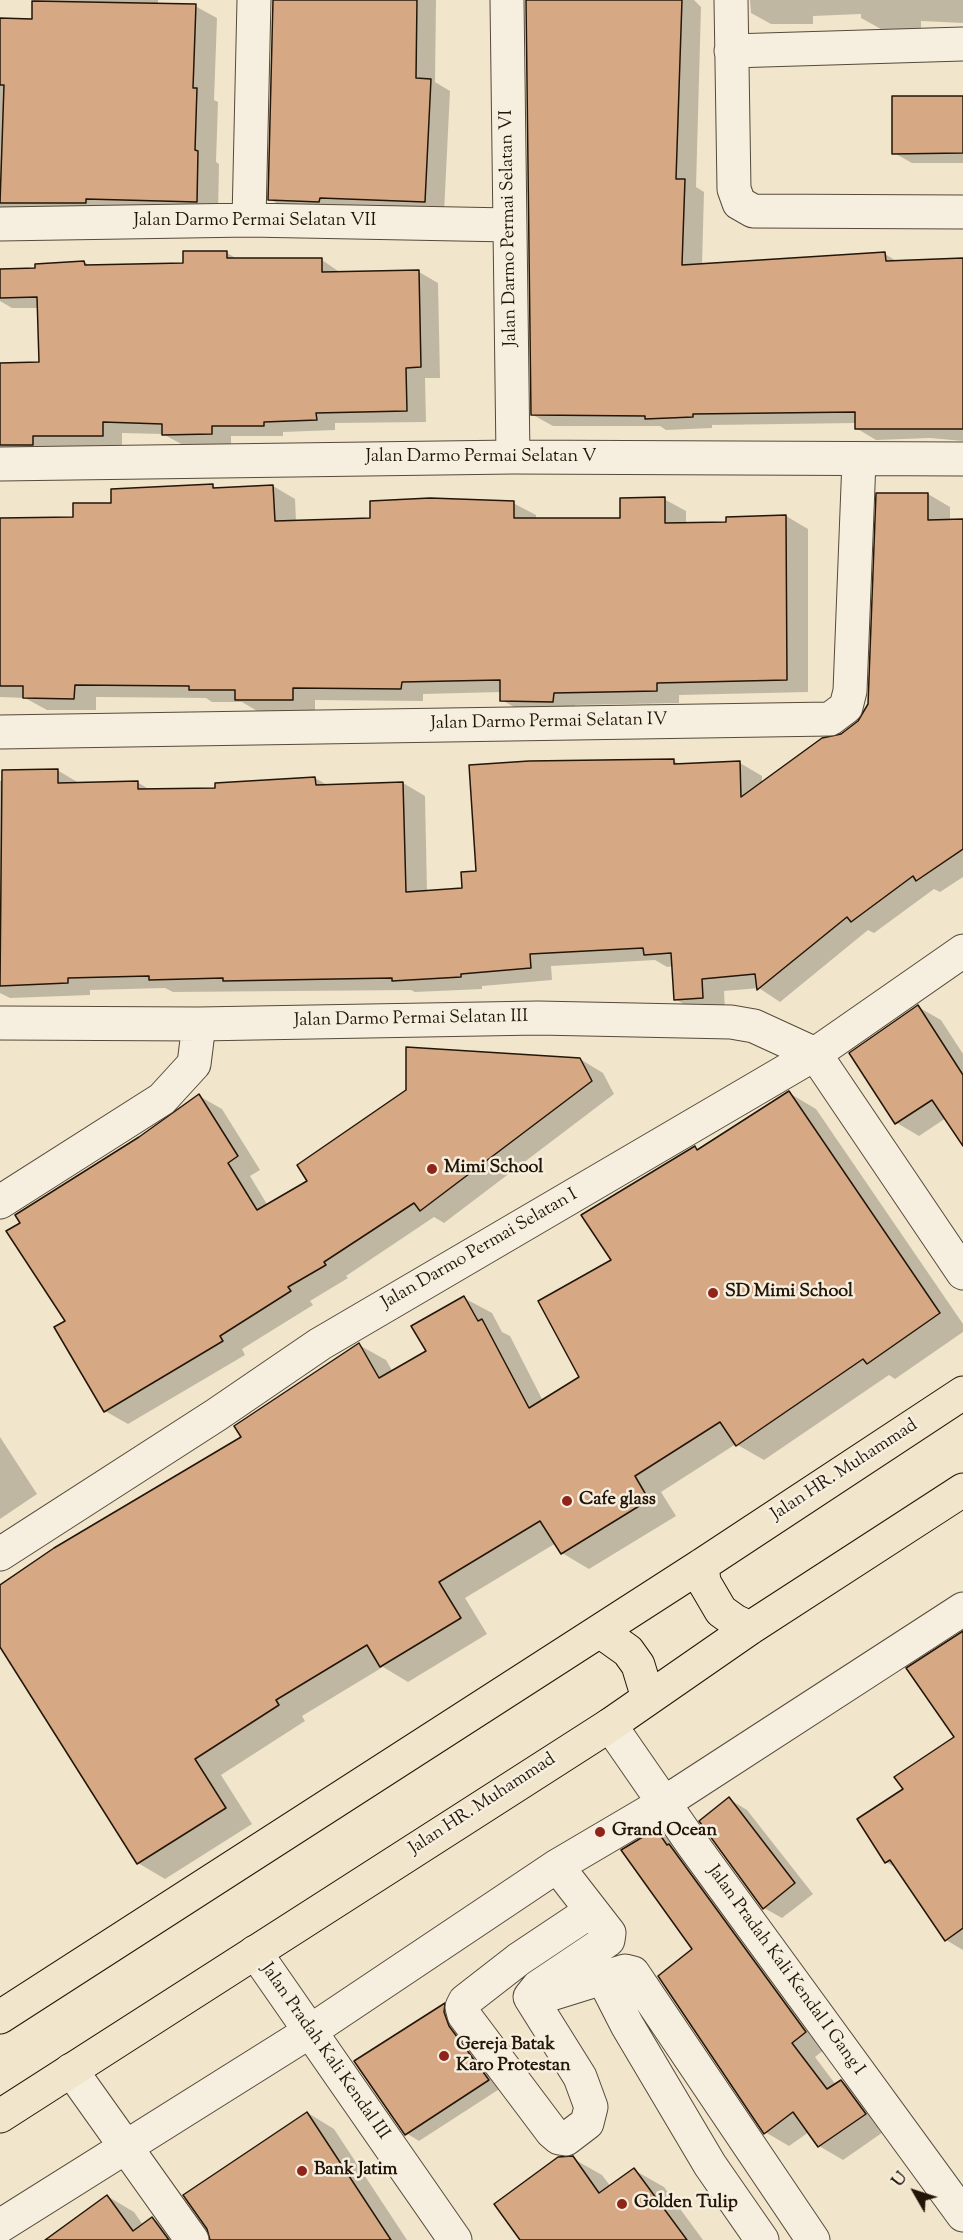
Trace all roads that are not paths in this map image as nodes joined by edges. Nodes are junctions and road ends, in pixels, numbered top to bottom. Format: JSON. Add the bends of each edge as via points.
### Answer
{"nodes":[{"id":1,"x":254,"y":0,"type":"edge"},
{"id":2,"x":507,"y":0,"type":"edge"},
{"id":3,"x":731,"y":0,"type":"edge"},
{"id":4,"x":963,"y":44,"type":"edge"},
{"id":5,"x":731,"y":51,"type":"junction"},
{"id":6,"x":963,"y":212,"type":"edge"},
{"id":7,"x":249,"y":220,"type":"junction"},
{"id":8,"x":0,"y":224,"type":"edge"},
{"id":9,"x":510,"y":225,"type":"junction"},
{"id":10,"x":513,"y":457,"type":"junction"},
{"id":11,"x":963,"y":459,"type":"edge"},
{"id":12,"x":859,"y":460,"type":"junction"},
{"id":13,"x":0,"y":464,"type":"edge"},
{"id":14,"x":0,"y":732,"type":"edge"},
{"id":15,"x":963,"y":951,"type":"edge"},
{"id":16,"x":0,"y":1023,"type":"edge"},
{"id":17,"x":199,"y":1024,"type":"junction"},
{"id":18,"x":815,"y":1054,"type":"junction"},
{"id":19,"x":0,"y":1202,"type":"edge"},
{"id":20,"x":963,"y":1273,"type":"edge"},
{"id":21,"x":963,"y":1393,"type":"edge"},
{"id":22,"x":963,"y":1490,"type":"edge"},
{"id":23,"x":0,"y":1554,"type":"edge"},
{"id":24,"x":702,"y":1565,"type":"junction"},
{"id":25,"x":963,"y":1609,"type":"edge"},
{"id":26,"x":750,"y":1628,"type":"junction"},
{"id":27,"x":600,"y":1631,"type":"junction"},
{"id":28,"x":648,"y":1698,"type":"junction"},
{"id":29,"x":610,"y":1725,"type":"junction"},
{"id":30,"x":664,"y":1803,"type":"junction"},
{"id":31,"x":557,"y":1866,"type":"junction"},
{"id":32,"x":591,"y":1911,"type":"junction"},
{"id":33,"x":255,"y":1952,"type":"junction"},
{"id":34,"x":519,"y":1959,"type":"junction"},
{"id":35,"x":603,"y":1978,"type":"junction"},
{"id":36,"x":538,"y":1987,"type":"junction"},
{"id":37,"x":0,"y":2017,"type":"edge"},
{"id":38,"x":309,"y":2032,"type":"junction"},
{"id":39,"x":70,"y":2070,"type":"junction"},
{"id":40,"x":0,"y":2116,"type":"edge"},
{"id":41,"x":125,"y":2147,"type":"junction"},
{"id":42,"x":963,"y":2215,"type":"edge"},
{"id":43,"x":0,"y":2226,"type":"edge"},
{"id":44,"x":192,"y":2240,"type":"edge"},
{"id":45,"x":454,"y":2240,"type":"edge"},
{"id":46,"x":762,"y":2240,"type":"edge"},
{"id":47,"x":813,"y":2240,"type":"edge"}],
"edges":[{"from":1,"to":7,"type":"street"},
{"from":2,"to":9,"type":"street","name":"Jalan Darmo Permai Selatan VI"},
{"from":3,"to":5,"type":"street"},
{"from":4,"to":5,"type":"street"},
{"from":5,"to":6,"type":"street","via":[[734,189],[740,203],[753,211]]},
{"from":7,"to":8,"type":"street","name":"Jalan Darmo Permai Selatan VII"},
{"from":7,"to":9,"type":"street","name":"Jalan Darmo Permai Selatan VII"},
{"from":9,"to":10,"type":"street","name":"Jalan Darmo Permai Selatan VI"},
{"from":10,"to":12,"type":"street","name":"Jalan Darmo Permai Selatan V"},
{"from":10,"to":13,"type":"street","name":"Jalan Darmo Permai Selatan V"},
{"from":11,"to":12,"type":"street","name":"Jalan Darmo Permai Selatan V"},
{"from":12,"to":14,"type":"street","name":"Jalan Darmo Permai Selatan IV","via":[[850,691],[846,707],[830,719]]},
{"from":15,"to":18,"type":"street","name":"Jalan Darmo Permai Selatan I"},
{"from":16,"to":17,"type":"street","name":"Jalan Darmo Permai Selatan III"},
{"from":17,"to":18,"type":"street","name":"Jalan Darmo Permai Selatan III","via":[[538,1018],[730,1022],[754,1026]]},
{"from":17,"to":19,"type":"street","via":[[194,1064],[162,1099]]},
{"from":18,"to":20,"type":"street"},
{"from":18,"to":23,"type":"street","name":"Jalan Darmo Permai Selatan I","via":[[320,1344]]},
{"from":21,"to":24,"type":"main road","name":"Jalan HR. Muhammad"},
{"from":22,"to":26,"type":"main road","name":"Jalan HR. Muhammad"},
{"from":24,"to":26,"type":"main road","via":[[704,1582],[721,1611]]},
{"from":24,"to":27,"type":"main road","name":"Jalan HR. Muhammad"},
{"from":25,"to":30,"type":"street"},
{"from":26,"to":28,"type":"main road","name":"Jalan HR. Muhammad"},
{"from":27,"to":28,"type":"main road","via":[[628,1651],[638,1665]]},
{"from":27,"to":37,"type":"main road","name":"Jalan HR. Muhammad"},
{"from":28,"to":29,"type":"main road","name":"Jalan HR. Muhammad"},
{"from":29,"to":30,"type":"street","name":"Jalan Pradah Kali Kendal I Gang I"},
{"from":29,"to":33,"type":"main road","name":"Jalan HR. Muhammad"},
{"from":30,"to":31,"type":"street"},
{"from":30,"to":42,"type":"street","name":"Jalan Pradah Kali Kendal I Gang I"},
{"from":31,"to":32,"type":"street"},
{"from":31,"to":38,"type":"street"},
{"from":32,"to":34,"type":"street"},
{"from":32,"to":36,"type":"street","via":[[609,1933],[608,1940]]},
{"from":33,"to":38,"type":"street","name":"Jalan Pradah Kali Kendal III"},
{"from":33,"to":39,"type":"main road","name":"Jalan HR. Muhammad"},
{"from":34,"to":36,"type":"street"},
{"from":34,"to":36,"type":"street","via":[[465,2001],[464,2015],[552,2132],[566,2139],[587,2122],[591,2107],[580,2077],[530,1997]]},
{"from":35,"to":36,"type":"street","via":[[551,1994]]},
{"from":35,"to":46,"type":"street","via":[[710,2165]]},
{"from":35,"to":47,"type":"street","via":[[625,1971],[635,1976]]},
{"from":38,"to":41,"type":"street"},
{"from":38,"to":45,"type":"street","name":"Jalan Pradah Kali Kendal III"},
{"from":39,"to":40,"type":"main road","name":"Jalan HR. Muhammad"},
{"from":39,"to":41,"type":"street"},
{"from":41,"to":43,"type":"street"},
{"from":41,"to":44,"type":"street"}]}
